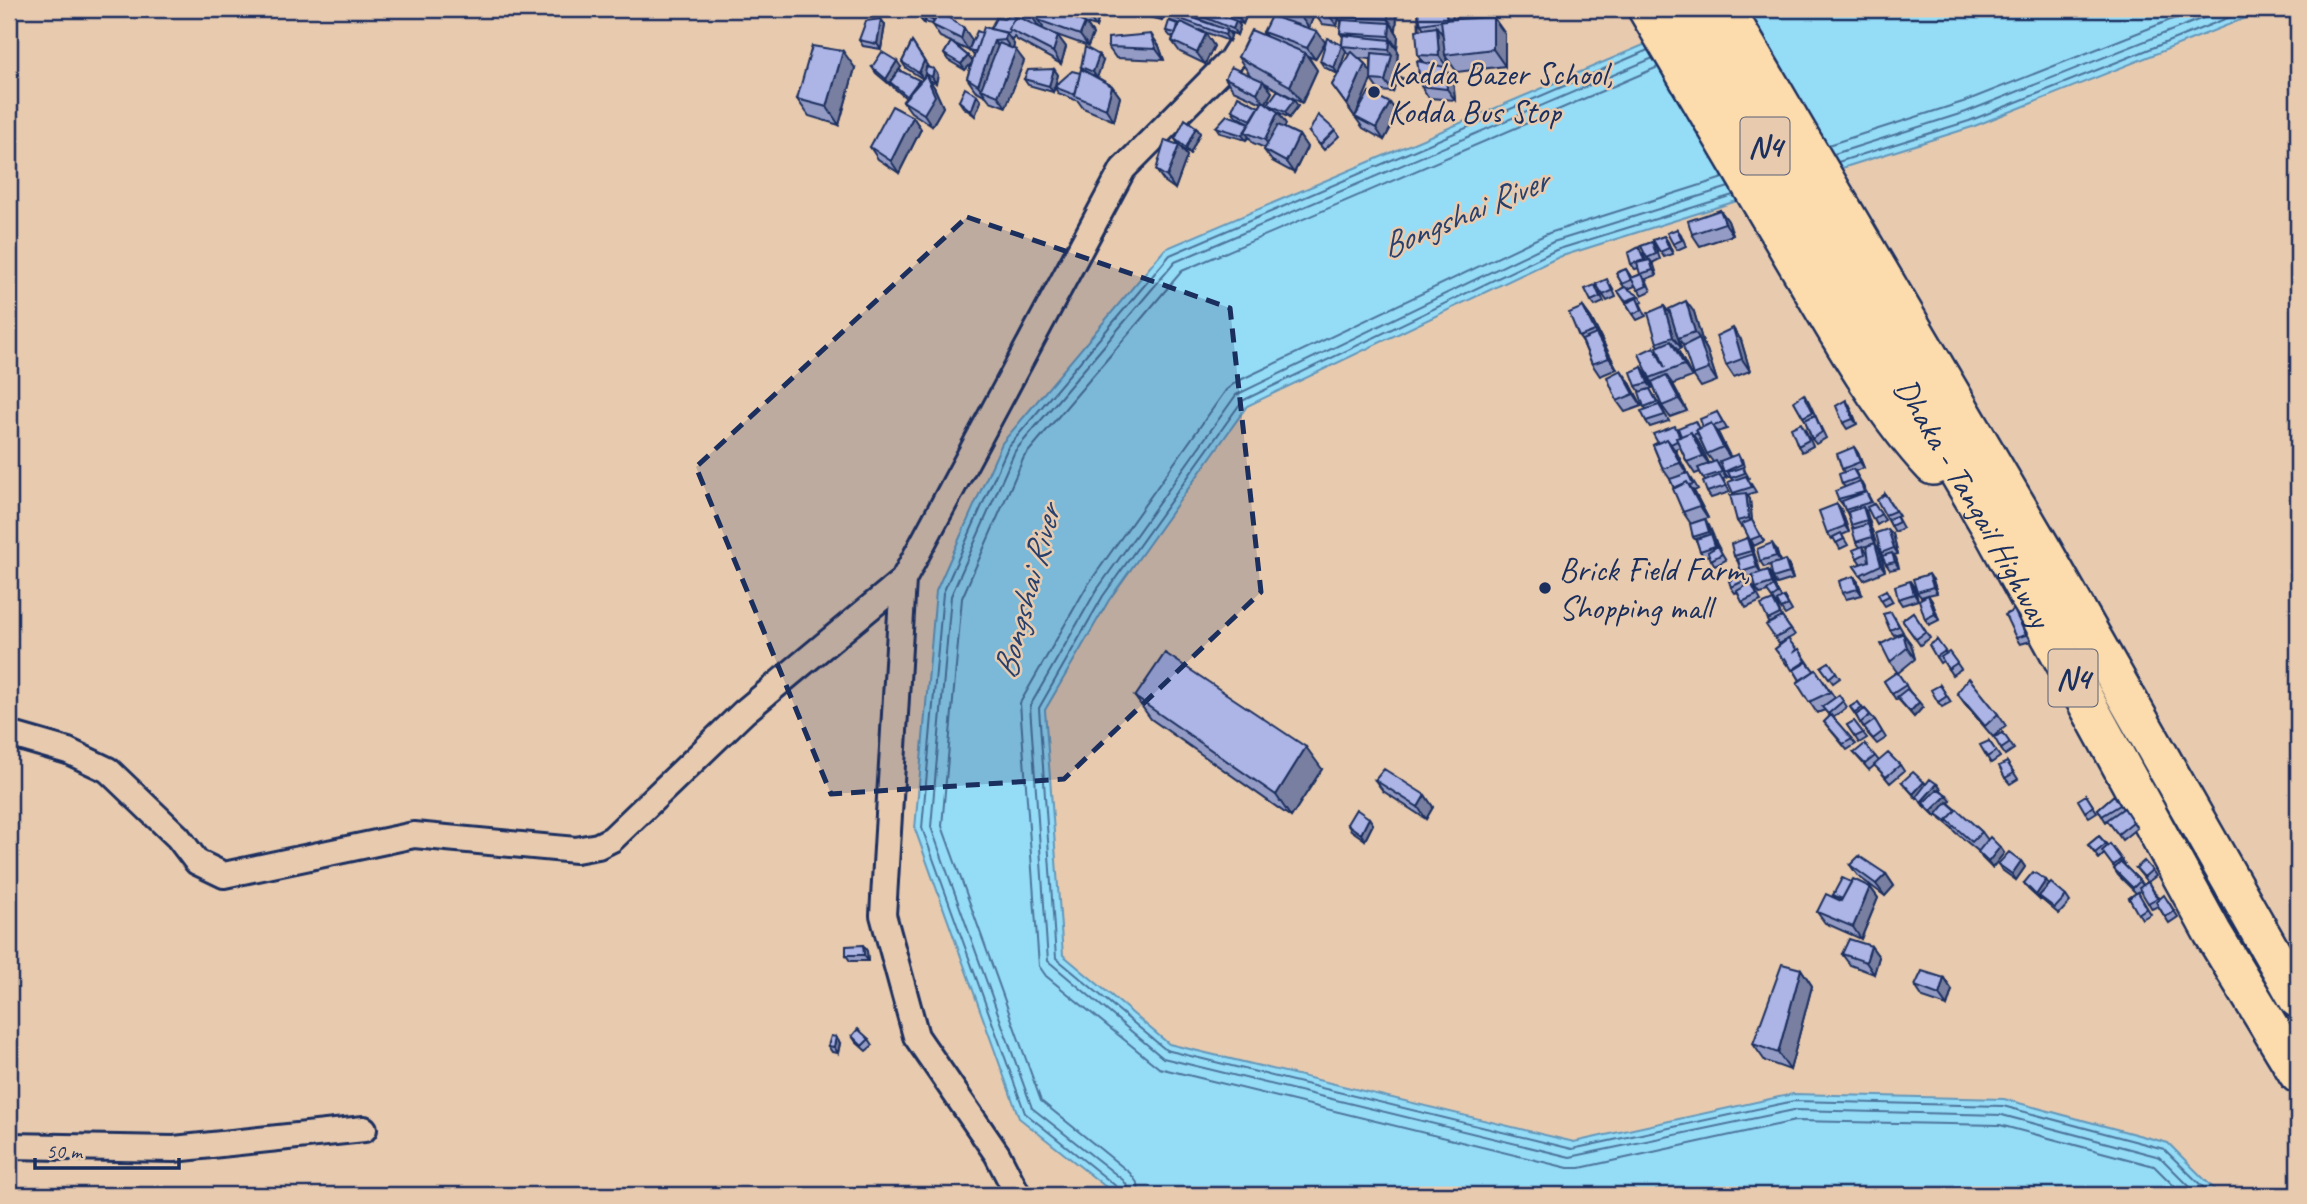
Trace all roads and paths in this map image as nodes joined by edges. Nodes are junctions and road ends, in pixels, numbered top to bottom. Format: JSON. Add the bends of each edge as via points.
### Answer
{"nodes":[{"id":1,"x":1262,"y":9,"type":"edge"},
{"id":2,"x":1405,"y":9,"type":"edge"},
{"id":3,"x":1647,"y":9,"type":"edge"},
{"id":4,"x":1684,"y":9,"type":"edge"},
{"id":5,"x":1725,"y":9,"type":"edge"},
{"id":6,"x":1408,"y":66,"type":"dead end"},
{"id":7,"x":1847,"y":282,"type":"junction"},
{"id":8,"x":903,"y":580,"type":"junction"},
{"id":9,"x":9,"y":734,"type":"edge"},
{"id":10,"x":2298,"y":999,"type":"edge"},
{"id":11,"x":2298,"y":1074,"type":"edge"},
{"id":12,"x":364,"y":1129,"type":"dead end"},
{"id":13,"x":9,"y":1146,"type":"edge"},
{"id":14,"x":1018,"y":1195,"type":"edge"}],
"edges":[{"from":1,"to":8,"type":"street","via":[[1231,60],[1122,169]]},
{"from":2,"to":6,"type":"street"},
{"from":3,"to":7,"type":"highway"},
{"from":4,"to":7,"type":"highway","name":"Dhaka - Tangail Highway","number":"N4"},
{"from":5,"to":7,"type":"highway","number":"N4"},
{"from":7,"to":10,"type":"highway","name":"Dhaka - Tangail Highway","number":"N4","via":[[2041,547]]},
{"from":7,"to":11,"type":"highway","name":"Dhaka - Tangail Highway","number":"N4","via":[[1991,528],[2212,932]]},
{"from":8,"to":9,"type":"street","via":[[744,712],[612,839],[576,850],[414,835],[224,875],[197,862],[178,837],[108,770],[68,751]]},
{"from":8,"to":14,"type":"street","via":[[883,915],[916,1036],[997,1154]]},
{"from":12,"to":13,"type":"street","via":[[174,1149]]}]}
